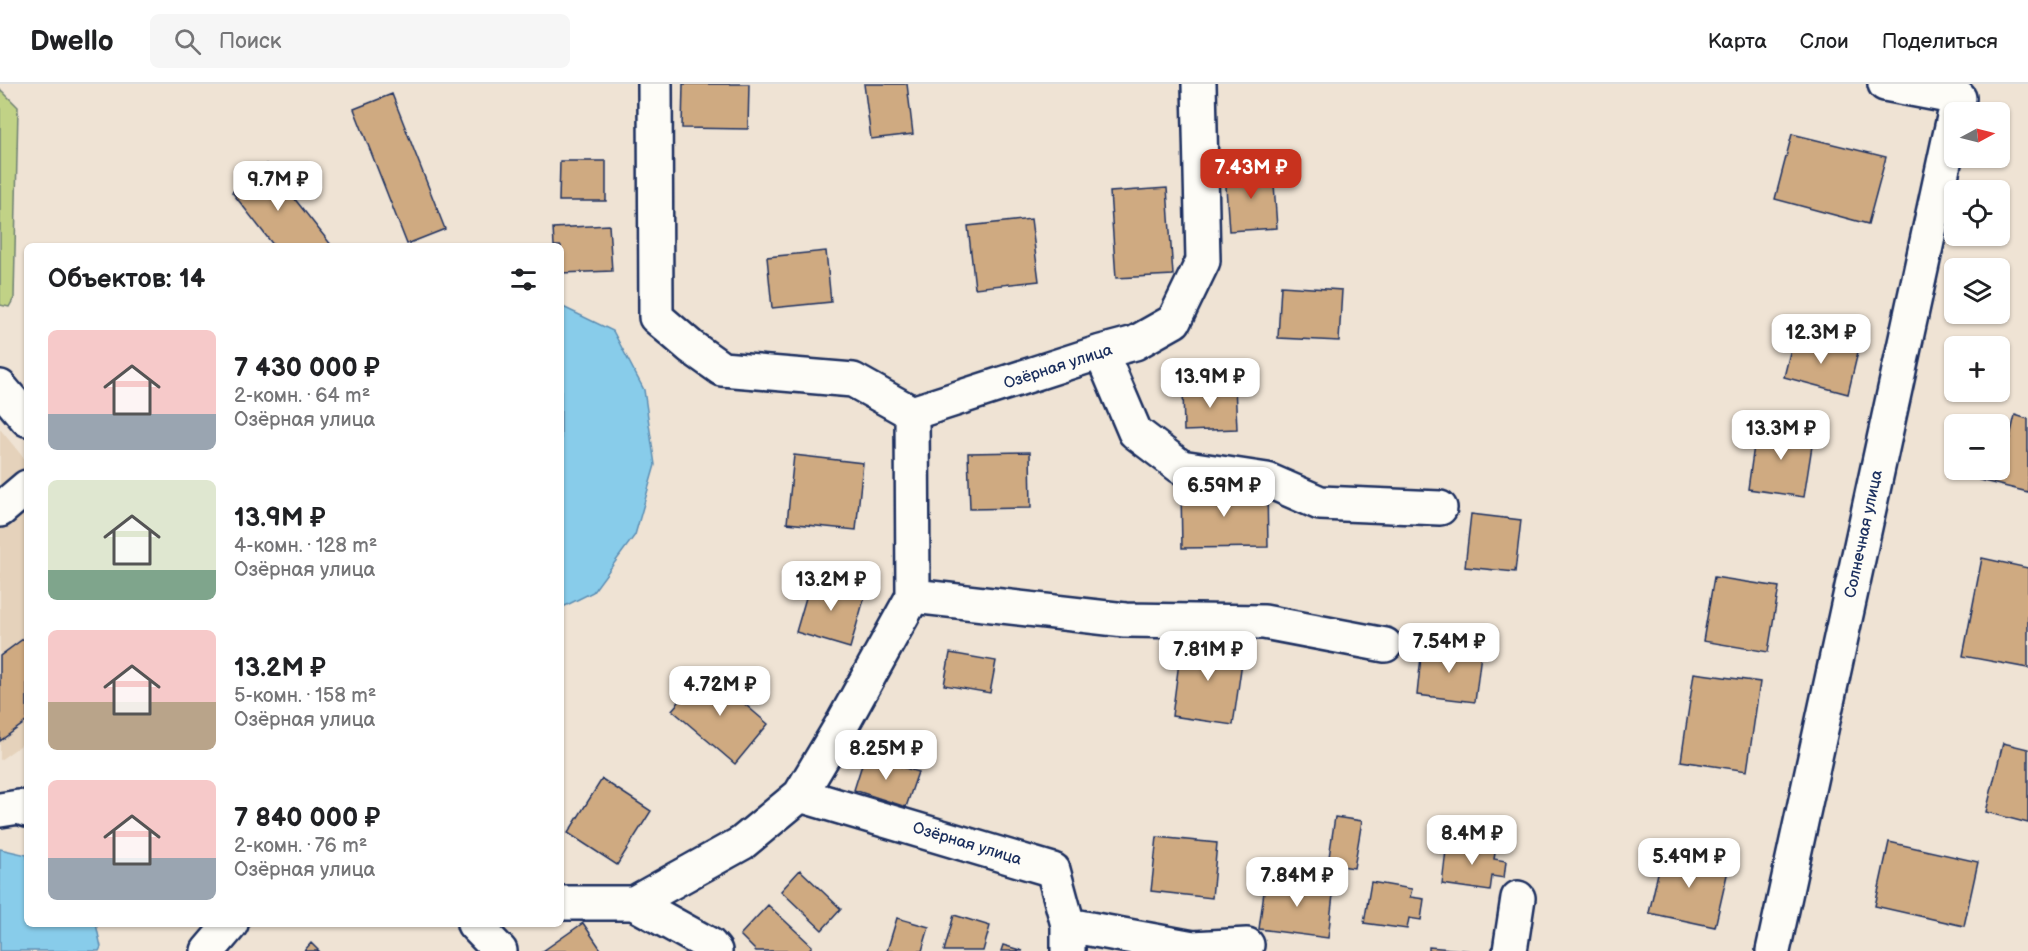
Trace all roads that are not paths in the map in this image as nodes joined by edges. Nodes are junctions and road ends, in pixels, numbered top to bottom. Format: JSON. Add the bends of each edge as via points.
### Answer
{"nodes":[{"id":1,"x":656,"y":84,"type":"edge"},
{"id":2,"x":1199,"y":84,"type":"edge"},
{"id":3,"x":1885,"y":84,"type":"edge"},
{"id":4,"x":1958,"y":102,"type":"edge"},
{"id":5,"x":1948,"y":168,"type":"edge"},
{"id":6,"x":1101,"y":352,"type":"junction"},
{"id":7,"x":0,"y":387,"type":"edge"},
{"id":8,"x":912,"y":413,"type":"junction"},
{"id":9,"x":24,"y":415,"type":"edge"},
{"id":10,"x":24,"y":490,"type":"edge"},
{"id":11,"x":1440,"y":508,"type":"dead end"},
{"id":12,"x":0,"y":510,"type":"edge"},
{"id":13,"x":913,"y":596,"type":"junction"},
{"id":14,"x":1385,"y":645,"type":"dead end"},
{"id":15,"x":800,"y":795,"type":"junction"},
{"id":16,"x":24,"y":809,"type":"edge"},
{"id":17,"x":0,"y":810,"type":"edge"},
{"id":18,"x":1518,"y":898,"type":"dead end"},
{"id":19,"x":564,"y":903,"type":"edge"},
{"id":20,"x":634,"y":903,"type":"junction"},
{"id":21,"x":228,"y":927,"type":"edge"},
{"id":22,"x":477,"y":927,"type":"edge"},
{"id":23,"x":1068,"y":938,"type":"edge"},
{"id":24,"x":1247,"y":945,"type":"dead end"},
{"id":25,"x":208,"y":951,"type":"edge"},
{"id":26,"x":501,"y":951,"type":"edge"},
{"id":27,"x":715,"y":951,"type":"edge"},
{"id":28,"x":1510,"y":951,"type":"edge"},
{"id":29,"x":1773,"y":951,"type":"edge"}],
"edges":[{"from":1,"to":8,"type":"street","via":[[656,317],[722,369],[853,380]]},
{"from":2,"to":6,"type":"street","name":"Озёрная улица","via":[[1203,261],[1174,321],[1135,343]]},
{"from":3,"to":4,"type":"street"},
{"from":5,"to":29,"type":"street","name":"Солнечная улица"},
{"from":6,"to":8,"type":"street","name":"Озёрная улица"},
{"from":6,"to":11,"type":"street","via":[[1135,432],[1182,467],[1267,480],[1320,503]]},
{"from":7,"to":9,"type":"street"},
{"from":8,"to":13,"type":"street"},
{"from":10,"to":12,"type":"street"},
{"from":13,"to":14,"type":"street","via":[[1125,620],[1264,622]]},
{"from":13,"to":15,"type":"street"},
{"from":15,"to":20,"type":"street","via":[[742,843]]},
{"from":15,"to":23,"type":"street","name":"Озёрная улица","via":[[1053,870]]},
{"from":16,"to":17,"type":"street"},
{"from":18,"to":28,"type":"street"},
{"from":19,"to":20,"type":"street"},
{"from":20,"to":27,"type":"street"},
{"from":21,"to":25,"type":"street"},
{"from":22,"to":26,"type":"street"},
{"from":23,"to":24,"type":"street","via":[[1193,948]]}]}
